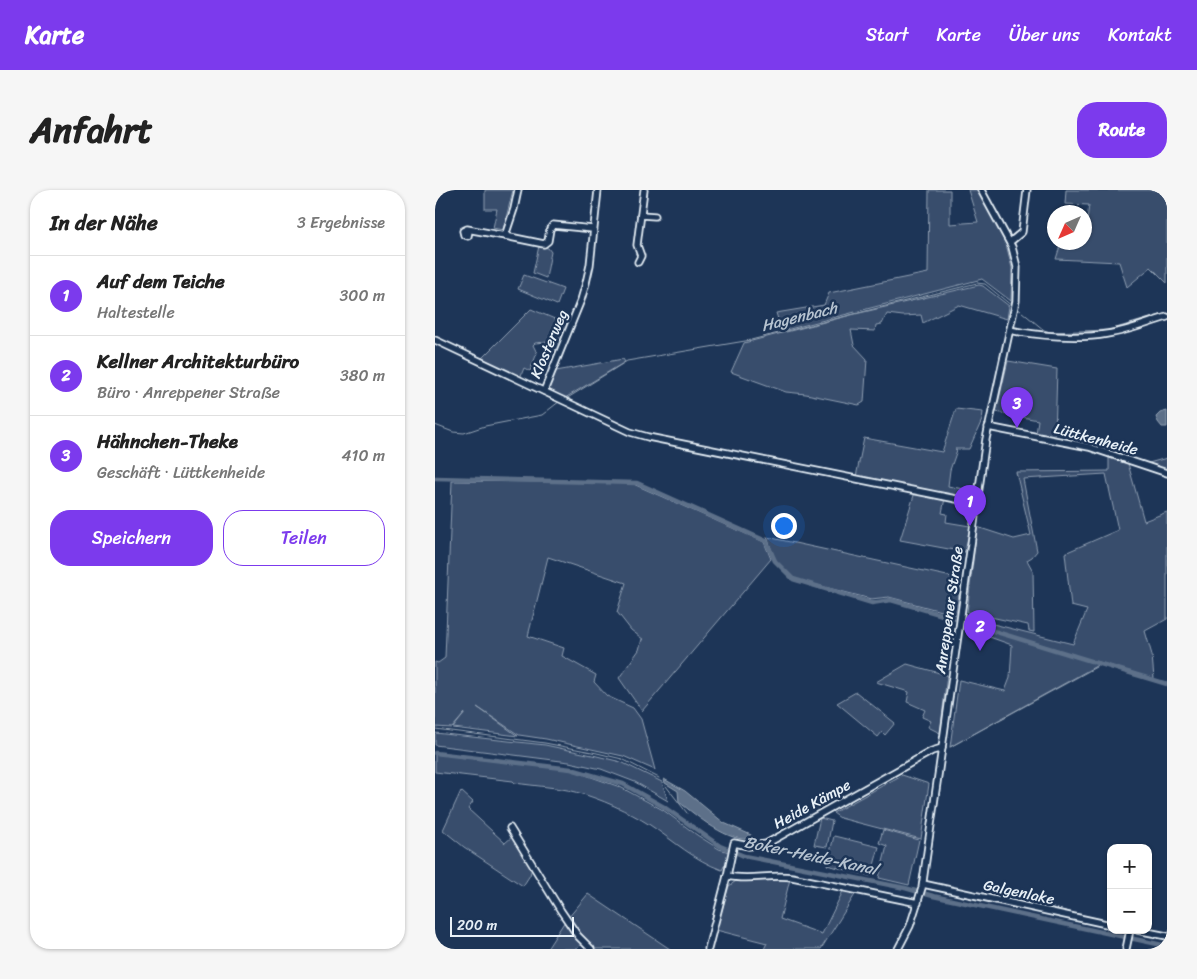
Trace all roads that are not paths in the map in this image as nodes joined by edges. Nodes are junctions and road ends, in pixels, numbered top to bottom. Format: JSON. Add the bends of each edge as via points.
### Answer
{"nodes":[{"id":1,"x":518,"y":190,"type":"edge"},
{"id":2,"x":597,"y":190,"type":"edge"},
{"id":3,"x":644,"y":190,"type":"edge"},
{"id":4,"x":981,"y":190,"type":"edge"},
{"id":5,"x":1027,"y":190,"type":"edge"},
{"id":6,"x":641,"y":215,"type":"junction"},
{"id":7,"x":655,"y":216,"type":"dead end"},
{"id":8,"x":593,"y":229,"type":"junction"},
{"id":9,"x":469,"y":231,"type":"dead end"},
{"id":10,"x":505,"y":236,"type":"junction"},
{"id":11,"x":1010,"y":242,"type":"junction"},
{"id":12,"x":639,"y":262,"type":"dead end"},
{"id":13,"x":1167,"y":317,"type":"edge"},
{"id":14,"x":1010,"y":330,"type":"junction"},
{"id":15,"x":435,"y":340,"type":"edge"},
{"id":16,"x":544,"y":391,"type":"junction"},
{"id":17,"x":987,"y":427,"type":"junction"},
{"id":18,"x":1167,"y":473,"type":"edge"},
{"id":19,"x":976,"y":503,"type":"junction"},
{"id":20,"x":942,"y":748,"type":"junction"},
{"id":21,"x":510,"y":828,"type":"dead end"},
{"id":22,"x":727,"y":876,"type":"junction"},
{"id":23,"x":922,"y":890,"type":"junction"},
{"id":24,"x":918,"y":903,"type":"junction"},
{"id":25,"x":1107,"y":924,"type":"edge"},
{"id":26,"x":1152,"y":933,"type":"edge"},
{"id":27,"x":1167,"y":936,"type":"edge"},
{"id":28,"x":591,"y":949,"type":"edge"},
{"id":29,"x":708,"y":949,"type":"edge"},
{"id":30,"x":898,"y":949,"type":"edge"}],
"edges":[{"from":1,"to":10,"type":"street"},
{"from":2,"to":8,"type":"street","name":"Klosterweg"},
{"from":3,"to":6,"type":"street"},
{"from":4,"to":11,"type":"street","name":"Anreppener Straße"},
{"from":5,"to":11,"type":"street","via":[[1022,232]]},
{"from":6,"to":7,"type":"street"},
{"from":6,"to":12,"type":"street","via":[[637,245],[641,256]]},
{"from":8,"to":10,"type":"street","via":[[553,225],[545,244]]},
{"from":8,"to":16,"type":"street","name":"Klosterweg","via":[[590,265],[581,300]]},
{"from":9,"to":10,"type":"street"},
{"from":11,"to":14,"type":"street","name":"Anreppener Straße","via":[[1017,267],[1016,301]]},
{"from":13,"to":14,"type":"street","via":[[1097,336],[1045,335]]},
{"from":14,"to":17,"type":"street","name":"Anreppener Straße"},
{"from":15,"to":16,"type":"street","name":"Klosterweg"},
{"from":16,"to":19,"type":"street","via":[[630,432],[648,437]]},
{"from":17,"to":18,"type":"street","name":"Lüttkenheide","via":[[1089,447]]},
{"from":17,"to":19,"type":"street","name":"Anreppener Straße"},
{"from":19,"to":20,"type":"street","name":"Anreppener Straße"},
{"from":20,"to":22,"type":"street","name":"Heide Kämpe","via":[[766,844],[749,846],[734,843]]},
{"from":20,"to":23,"type":"street","name":"Anreppener Straße"},
{"from":21,"to":28,"type":"street","via":[[561,911]]},
{"from":22,"to":24,"type":"street","via":[[747,879],[792,877]]},
{"from":22,"to":29,"type":"street","name":"Heide Kämpe"},
{"from":23,"to":24,"type":"street","name":"Anreppener Straße"},
{"from":23,"to":25,"type":"street","name":"Galgenlake"},
{"from":24,"to":30,"type":"street","name":"Anreppener Straße"},
{"from":26,"to":27,"type":"street"}]}
